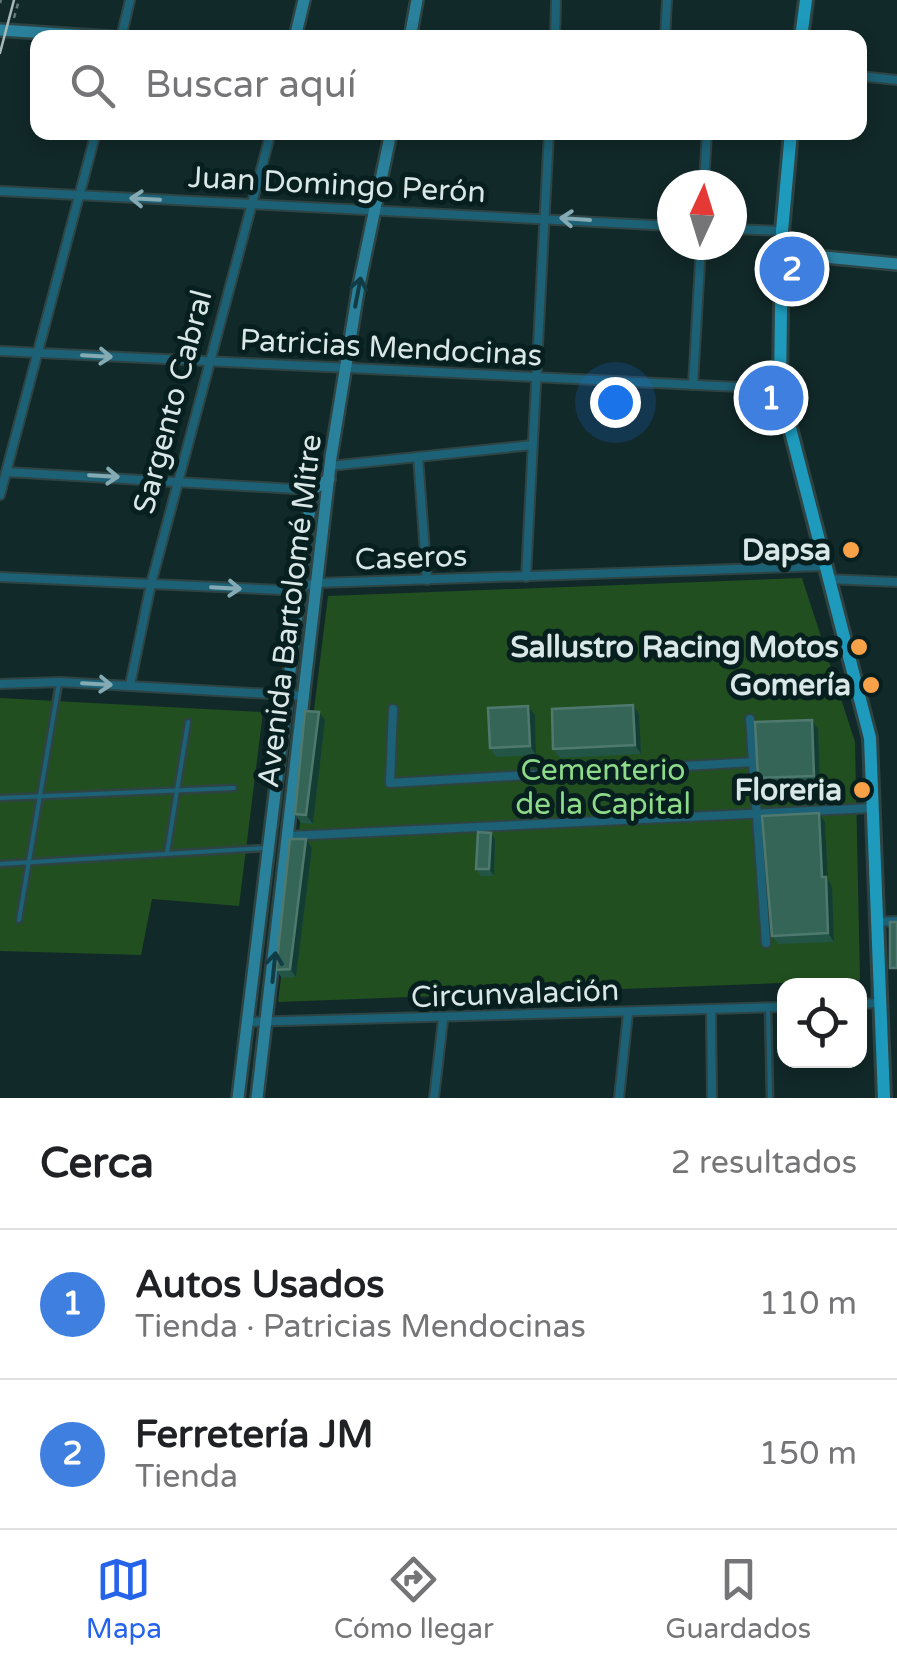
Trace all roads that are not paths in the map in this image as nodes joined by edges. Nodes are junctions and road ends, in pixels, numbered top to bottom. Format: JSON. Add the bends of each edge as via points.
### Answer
{"nodes":[{"id":1,"x":130,"y":0,"type":"edge"},
{"id":2,"x":304,"y":0,"type":"edge"},
{"id":3,"x":417,"y":0,"type":"edge"},
{"id":4,"x":556,"y":0,"type":"edge"},
{"id":5,"x":667,"y":0,"type":"edge"},
{"id":6,"x":806,"y":0,"type":"edge"},
{"id":7,"x":123,"y":30,"type":"edge"},
{"id":8,"x":297,"y":30,"type":"edge"},
{"id":9,"x":411,"y":30,"type":"edge"},
{"id":10,"x":555,"y":30,"type":"edge"},
{"id":11,"x":665,"y":30,"type":"edge"},
{"id":12,"x":802,"y":30,"type":"edge"},
{"id":13,"x":5,"y":31,"type":"edge"},
{"id":14,"x":30,"y":33,"type":"edge"},
{"id":15,"x":867,"y":77,"type":"edge"},
{"id":16,"x":897,"y":80,"type":"edge"},
{"id":17,"x":94,"y":140,"type":"edge"},
{"id":18,"x":269,"y":140,"type":"edge"},
{"id":19,"x":390,"y":140,"type":"edge"},
{"id":20,"x":549,"y":140,"type":"edge"},
{"id":21,"x":707,"y":140,"type":"edge"},
{"id":22,"x":790,"y":140,"type":"edge"},
{"id":23,"x":705,"y":170,"type":"edge"},
{"id":24,"x":0,"y":191,"type":"edge"},
{"id":25,"x":78,"y":195,"type":"junction"},
{"id":26,"x":253,"y":204,"type":"junction"},
{"id":27,"x":377,"y":208,"type":"junction"},
{"id":28,"x":544,"y":218,"type":"junction"},
{"id":29,"x":657,"y":225,"type":"edge"},
{"id":30,"x":747,"y":230,"type":"edge"},
{"id":31,"x":782,"y":231,"type":"junction"},
{"id":32,"x":783,"y":253,"type":"junction"},
{"id":33,"x":699,"y":260,"type":"edge"},
{"id":34,"x":897,"y":264,"type":"edge"},
{"id":35,"x":0,"y":352,"type":"edge"},
{"id":36,"x":36,"y":353,"type":"junction"},
{"id":37,"x":209,"y":362,"type":"junction"},
{"id":38,"x":344,"y":368,"type":"junction"},
{"id":39,"x":536,"y":376,"type":"junction"},
{"id":40,"x":693,"y":385,"type":"junction"},
{"id":41,"x":780,"y":389,"type":"junction"},
{"id":42,"x":533,"y":445,"type":"junction"},
{"id":43,"x":418,"y":457,"type":"junction"},
{"id":44,"x":6,"y":472,"type":"junction"},
{"id":45,"x":330,"y":472,"type":"junction"},
{"id":46,"x":178,"y":480,"type":"junction"},
{"id":47,"x":312,"y":490,"type":"junction"},
{"id":48,"x":0,"y":495,"type":"edge"},
{"id":49,"x":826,"y":573,"type":"junction"},
{"id":50,"x":526,"y":577,"type":"junction"},
{"id":51,"x":0,"y":578,"type":"edge"},
{"id":52,"x":427,"y":580,"type":"junction"},
{"id":53,"x":897,"y":582,"type":"edge"},
{"id":54,"x":318,"y":583,"type":"junction"},
{"id":55,"x":150,"y":584,"type":"junction"},
{"id":56,"x":301,"y":588,"type":"junction"},
{"id":57,"x":60,"y":682,"type":"junction"},
{"id":58,"x":0,"y":684,"type":"edge"},
{"id":59,"x":130,"y":685,"type":"junction"},
{"id":60,"x":288,"y":695,"type":"junction"},
{"id":61,"x":307,"y":696,"type":"junction"},
{"id":62,"x":393,"y":709,"type":"dead end"},
{"id":63,"x":750,"y":719,"type":"dead end"},
{"id":64,"x":188,"y":722,"type":"dead end"},
{"id":65,"x":754,"y":762,"type":"junction"},
{"id":66,"x":234,"y":788,"type":"dead end"},
{"id":67,"x":177,"y":790,"type":"junction"},
{"id":68,"x":40,"y":795,"type":"junction"},
{"id":69,"x":0,"y":798,"type":"edge"},
{"id":70,"x":874,"y":808,"type":"junction"},
{"id":71,"x":759,"y":813,"type":"junction"},
{"id":72,"x":288,"y":836,"type":"junction"},
{"id":73,"x":268,"y":848,"type":"junction"},
{"id":74,"x":167,"y":853,"type":"junction"},
{"id":75,"x":29,"y":863,"type":"junction"},
{"id":76,"x":0,"y":864,"type":"edge"},
{"id":77,"x":19,"y":920,"type":"dead end"},
{"id":78,"x":897,"y":921,"type":"edge"},
{"id":79,"x":877,"y":922,"type":"junction"},
{"id":80,"x":766,"y":943,"type":"dead end"},
{"id":81,"x":880,"y":1002,"type":"junction"},
{"id":82,"x":867,"y":1003,"type":"edge"},
{"id":83,"x":768,"y":1008,"type":"junction"},
{"id":84,"x":777,"y":1008,"type":"edge"},
{"id":85,"x":711,"y":1011,"type":"junction"},
{"id":86,"x":628,"y":1013,"type":"junction"},
{"id":87,"x":443,"y":1020,"type":"junction"},
{"id":88,"x":247,"y":1022,"type":"junction"},
{"id":89,"x":268,"y":1024,"type":"junction"},
{"id":90,"x":238,"y":1098,"type":"edge"},
{"id":91,"x":257,"y":1098,"type":"edge"},
{"id":92,"x":434,"y":1098,"type":"edge"},
{"id":93,"x":619,"y":1098,"type":"edge"},
{"id":94,"x":712,"y":1098,"type":"edge"},
{"id":95,"x":770,"y":1098,"type":"edge"},
{"id":96,"x":884,"y":1098,"type":"edge"}],
"edges":[{"from":1,"to":7,"type":"street"},
{"from":2,"to":8,"type":"street"},
{"from":3,"to":9,"type":"street"},
{"from":4,"to":10,"type":"street"},
{"from":5,"to":11,"type":"street"},
{"from":6,"to":12,"type":"main road"},
{"from":13,"to":14,"type":"street"},
{"from":15,"to":16,"type":"street"},
{"from":17,"to":25,"type":"street"},
{"from":18,"to":26,"type":"street","name":"Sargento Cabral"},
{"from":19,"to":27,"type":"street","name":"Avenida Bartolomé Mitre"},
{"from":20,"to":28,"type":"street"},
{"from":21,"to":23,"type":"street"},
{"from":22,"to":31,"type":"main road"},
{"from":24,"to":25,"type":"street","name":"Juan Domingo Perón"},
{"from":26,"to":25,"type":"street","name":"Juan Domingo Perón","one_way":true},
{"from":25,"to":36,"type":"street"},
{"from":26,"to":27,"type":"street","name":"Juan Domingo Perón"},
{"from":26,"to":37,"type":"street","name":"Sargento Cabral"},
{"from":27,"to":28,"type":"street","name":"Juan Domingo Perón"},
{"from":38,"to":27,"type":"street","name":"Avenida Bartolomé Mitre","one_way":true},
{"from":29,"to":28,"type":"street","name":"Juan Domingo Perón","one_way":true},
{"from":28,"to":39,"type":"street"},
{"from":30,"to":31,"type":"street"},
{"from":31,"to":32,"type":"main road"},
{"from":32,"to":34,"type":"street"},
{"from":32,"to":41,"type":"main road"},
{"from":33,"to":40,"type":"street"},
{"from":35,"to":36,"type":"street","name":"Patricias Mendocinas"},
{"from":36,"to":37,"type":"street","name":"Patricias Mendocinas","one_way":true},
{"from":36,"to":44,"type":"street"},
{"from":37,"to":38,"type":"street","name":"Patricias Mendocinas"},
{"from":37,"to":46,"type":"street","name":"Sargento Cabral"},
{"from":38,"to":39,"type":"street","name":"Patricias Mendocinas"},
{"from":38,"to":45,"type":"street","name":"Avenida Bartolomé Mitre"},
{"from":39,"to":40,"type":"street","name":"Patricias Mendocinas"},
{"from":39,"to":42,"type":"street"},
{"from":40,"to":41,"type":"street","name":"Patricias Mendocinas"},
{"from":41,"to":49,"type":"main road"},
{"from":42,"to":43,"type":"street"},
{"from":42,"to":50,"type":"street"},
{"from":43,"to":45,"type":"street"},
{"from":43,"to":52,"type":"street"},
{"from":44,"to":46,"type":"street","one_way":true},
{"from":44,"to":48,"type":"street"},
{"from":45,"to":47,"type":"street"},
{"from":45,"to":54,"type":"street","name":"Avenida Bartolomé Mitre"},
{"from":46,"to":47,"type":"street"},
{"from":46,"to":55,"type":"street","name":"Sargento Cabral"},
{"from":47,"to":56,"type":"street","name":"Avenida Bartolomé Mitre"},
{"from":49,"to":50,"type":"street","name":"Caseros"},
{"from":49,"to":53,"type":"street","name":"Caseros"},
{"from":49,"to":70,"type":"main road","via":[[870,738]]},
{"from":50,"to":52,"type":"street","name":"Caseros"},
{"from":51,"to":55,"type":"street","name":"Caseros"},
{"from":52,"to":54,"type":"street","name":"Caseros"},
{"from":54,"to":56,"type":"street","name":"Caseros"},
{"from":54,"to":61,"type":"street","name":"Avenida Bartolomé Mitre"},
{"from":55,"to":56,"type":"street","name":"Caseros","one_way":true},
{"from":55,"to":59,"type":"street","name":"Sargento Cabral"},
{"from":56,"to":60,"type":"street","name":"Avenida Bartolomé Mitre"},
{"from":57,"to":58,"type":"street"},
{"from":57,"to":59,"type":"street","one_way":true},
{"from":57,"to":68,"type":"lane"},
{"from":59,"to":60,"type":"street"},
{"from":60,"to":61,"type":"street"},
{"from":60,"to":73,"type":"street","name":"Avenida Bartolomé Mitre"},
{"from":61,"to":72,"type":"street","name":"Avenida Bartolomé Mitre"},
{"from":62,"to":65,"type":"street","via":[[390,783]]},
{"from":63,"to":65,"type":"street"},
{"from":64,"to":67,"type":"lane"},
{"from":65,"to":71,"type":"street"},
{"from":66,"to":67,"type":"lane"},
{"from":67,"to":68,"type":"lane"},
{"from":67,"to":74,"type":"lane"},
{"from":68,"to":69,"type":"lane"},
{"from":68,"to":75,"type":"lane"},
{"from":70,"to":71,"type":"street"},
{"from":70,"to":79,"type":"main road"},
{"from":71,"to":72,"type":"street"},
{"from":71,"to":80,"type":"street"},
{"from":89,"to":72,"type":"street","name":"Avenida Bartolomé Mitre","one_way":true},
{"from":73,"to":74,"type":"lane"},
{"from":73,"to":88,"type":"street","name":"Avenida Bartolomé Mitre"},
{"from":74,"to":75,"type":"lane"},
{"from":75,"to":76,"type":"lane"},
{"from":75,"to":77,"type":"lane"},
{"from":78,"to":79,"type":"street"},
{"from":79,"to":81,"type":"main road"},
{"from":81,"to":82,"type":"street"},
{"from":81,"to":96,"type":"main road"},
{"from":83,"to":84,"type":"street","name":"Circunvalación"},
{"from":83,"to":85,"type":"street","name":"Circunvalación"},
{"from":83,"to":95,"type":"lane"},
{"from":85,"to":86,"type":"street","name":"Circunvalación"},
{"from":85,"to":94,"type":"street"},
{"from":86,"to":87,"type":"street","name":"Circunvalación"},
{"from":86,"to":93,"type":"street"},
{"from":87,"to":89,"type":"street","name":"Circunvalación"},
{"from":87,"to":92,"type":"street"},
{"from":88,"to":89,"type":"street","name":"Circunvalación"},
{"from":88,"to":90,"type":"street","name":"Avenida Bartolomé Mitre"},
{"from":89,"to":91,"type":"street","name":"Avenida Bartolomé Mitre"}]}
